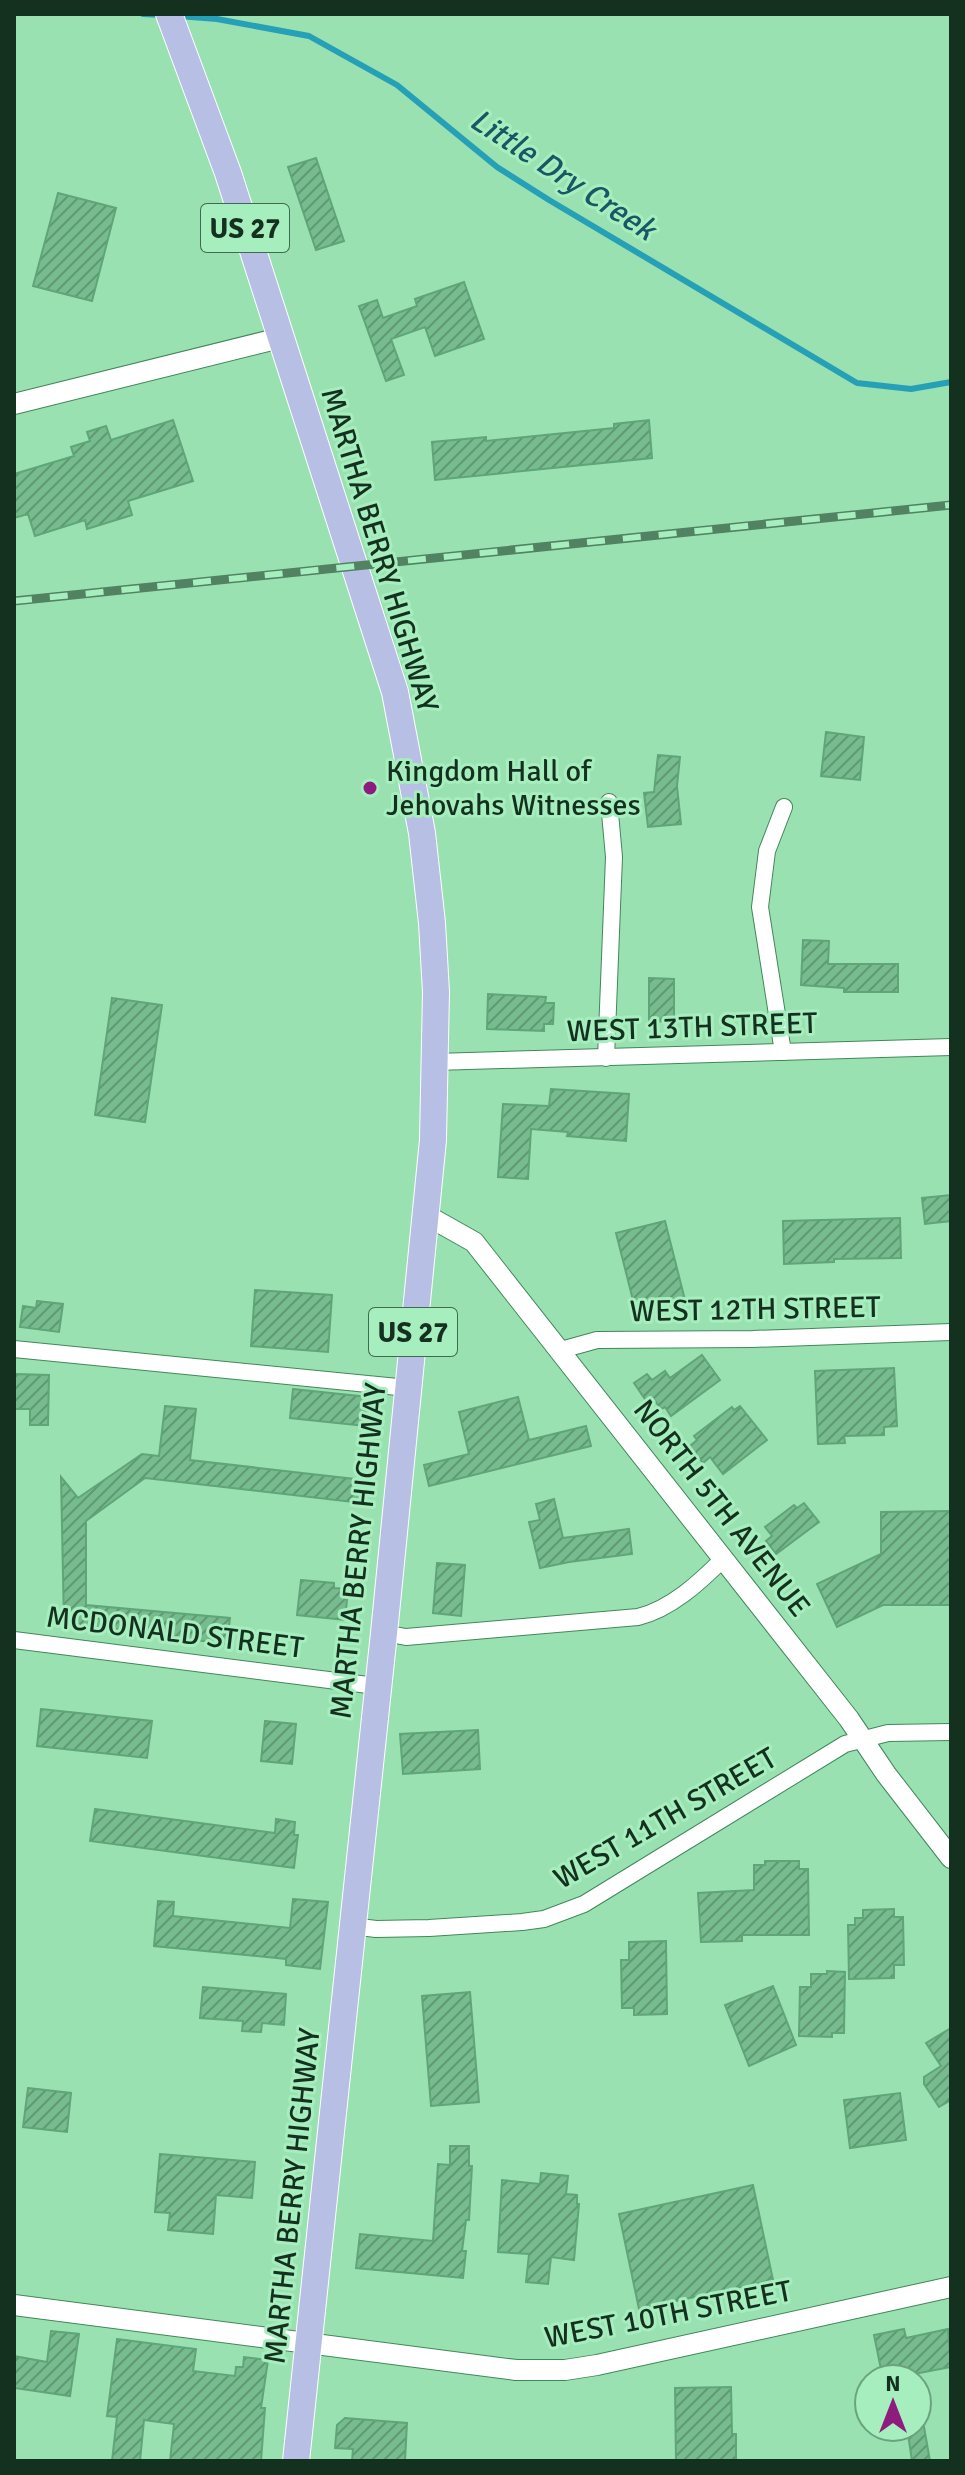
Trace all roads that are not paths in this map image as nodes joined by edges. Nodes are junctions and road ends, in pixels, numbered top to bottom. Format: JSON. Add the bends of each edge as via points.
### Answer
{"nodes":[{"id":1,"x":169,"y":14,"type":"edge"},
{"id":2,"x":280,"y":338,"type":"junction"},
{"id":3,"x":14,"y":404,"type":"edge"},
{"id":4,"x":609,"y":802,"type":"dead end"},
{"id":5,"x":784,"y":807,"type":"dead end"},
{"id":6,"x":951,"y":1047,"type":"edge"},
{"id":7,"x":783,"y":1052,"type":"junction"},
{"id":8,"x":606,"y":1058,"type":"junction"},
{"id":9,"x":435,"y":1062,"type":"junction"},
{"id":10,"x":426,"y":1215,"type":"junction"},
{"id":11,"x":951,"y":1332,"type":"edge"},
{"id":12,"x":14,"y":1349,"type":"edge"},
{"id":13,"x":561,"y":1350,"type":"junction"},
{"id":14,"x":408,"y":1388,"type":"junction"},
{"id":15,"x":723,"y":1559,"type":"junction"},
{"id":16,"x":384,"y":1633,"type":"junction"},
{"id":17,"x":14,"y":1640,"type":"edge"},
{"id":18,"x":376,"y":1686,"type":"junction"},
{"id":19,"x":951,"y":1732,"type":"edge"},
{"id":20,"x":863,"y":1739,"type":"junction"},
{"id":21,"x":951,"y":1858,"type":"edge"},
{"id":22,"x":352,"y":1926,"type":"junction"},
{"id":23,"x":951,"y":2287,"type":"edge"},
{"id":24,"x":14,"y":2305,"type":"edge"},
{"id":25,"x":309,"y":2343,"type":"junction"},
{"id":26,"x":296,"y":2461,"type":"edge"}],
"edges":[{"from":1,"to":2,"type":"main road","name":"MARTHA BERRY HIGHWAY","number":"US 27","via":[[209,118]]},
{"from":2,"to":3,"type":"street"},
{"from":2,"to":9,"type":"main road","name":"MARTHA BERRY HIGHWAY","number":"US 27","via":[[395,692],[428,879]]},
{"from":4,"to":8,"type":"street","via":[[614,857]]},
{"from":5,"to":7,"type":"street","via":[[767,851],[760,907]]},
{"from":6,"to":7,"type":"street","name":"WEST 13TH STREET"},
{"from":7,"to":8,"type":"street","name":"WEST 13TH STREET"},
{"from":8,"to":9,"type":"street","name":"WEST 13TH STREET"},
{"from":9,"to":10,"type":"main road","name":"MARTHA BERRY HIGHWAY","number":"US 27"},
{"from":10,"to":13,"type":"street","name":"NORTH 5TH AVENUE","via":[[474,1242]]},
{"from":10,"to":14,"type":"main road","name":"MARTHA BERRY HIGHWAY","number":"US 27"},
{"from":11,"to":13,"type":"street","name":"WEST 12TH STREET","via":[[597,1340]]},
{"from":12,"to":14,"type":"street"},
{"from":13,"to":15,"type":"street","name":"NORTH 5TH AVENUE"},
{"from":14,"to":16,"type":"main road","name":"MARTHA BERRY HIGHWAY","number":"US 27"},
{"from":15,"to":16,"type":"street","via":[[662,1607],[638,1617],[406,1637]]},
{"from":15,"to":20,"type":"street","name":"NORTH 5TH AVENUE"},
{"from":16,"to":18,"type":"main road","name":"MARTHA BERRY HIGHWAY","number":"US 27"},
{"from":17,"to":18,"type":"street","name":"MCDONALD STREET"},
{"from":18,"to":22,"type":"main road","name":"MARTHA BERRY HIGHWAY","number":"US 27"},
{"from":19,"to":20,"type":"street","name":"WEST 11TH STREET"},
{"from":20,"to":21,"type":"street","name":"NORTH 5TH AVENUE"},
{"from":20,"to":22,"type":"street","name":"WEST 11TH STREET","via":[[845,1744],[584,1904],[522,1922],[440,1928]]},
{"from":22,"to":25,"type":"main road","name":"MARTHA BERRY HIGHWAY","number":"US 27"},
{"from":23,"to":25,"type":"street","name":"WEST 10TH STREET","via":[[565,2370],[516,2370]]},
{"from":24,"to":25,"type":"street","name":"WEST 10TH STREET"},
{"from":25,"to":26,"type":"main road","name":"MARTHA BERRY HIGHWAY","number":"US 27"}]}
